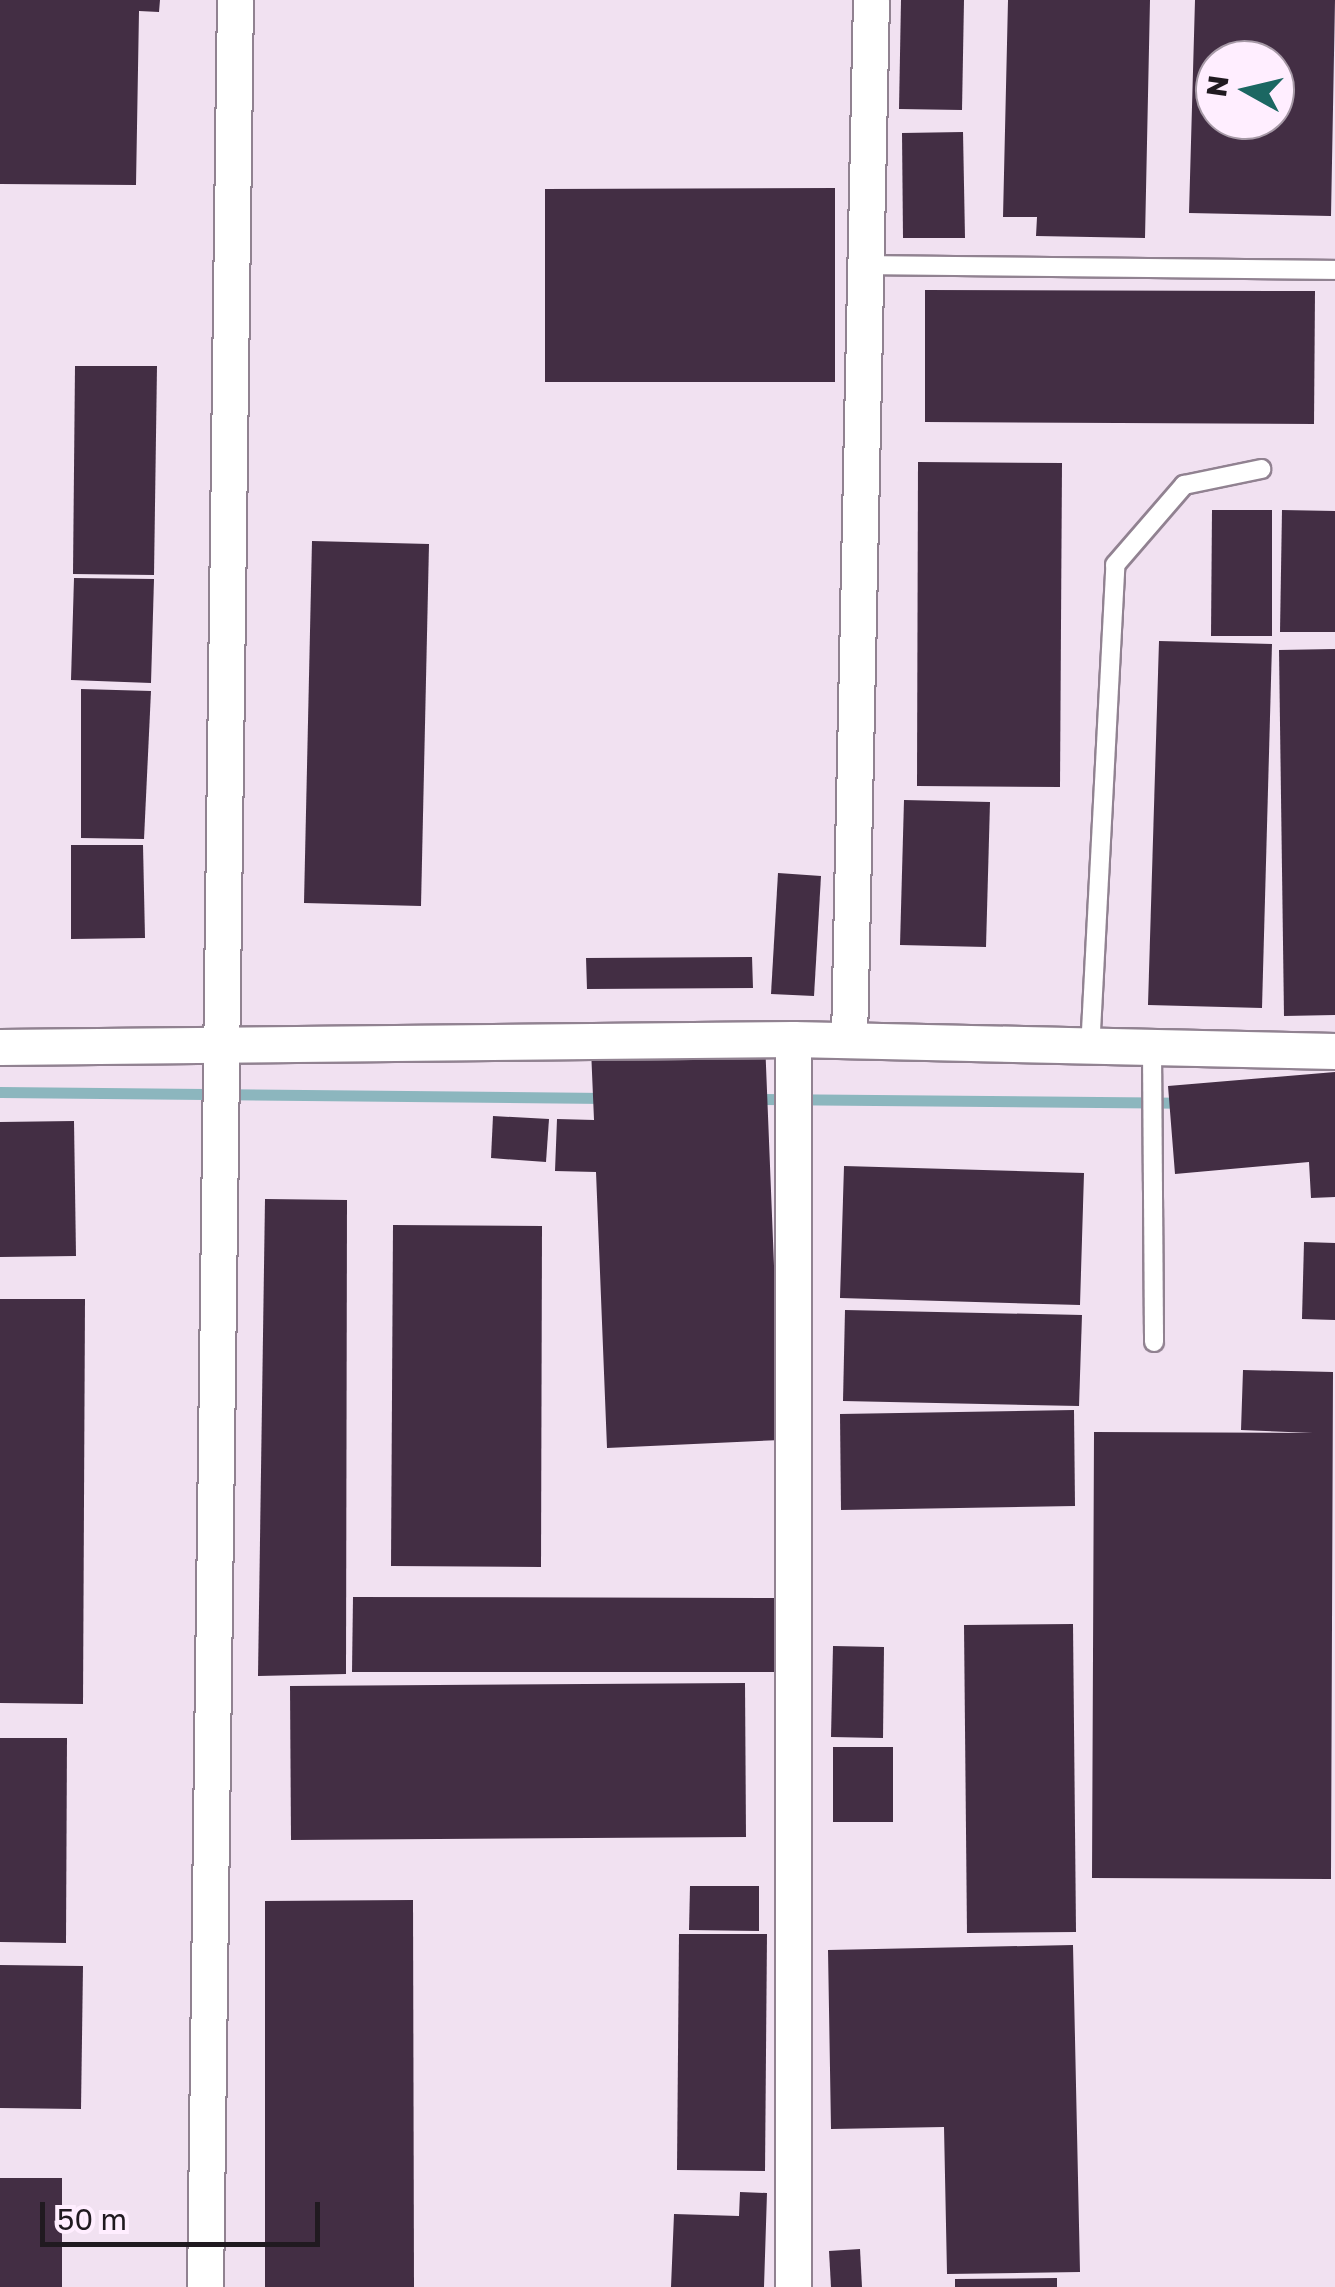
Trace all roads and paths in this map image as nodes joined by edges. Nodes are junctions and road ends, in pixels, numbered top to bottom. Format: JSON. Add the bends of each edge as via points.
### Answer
{"nodes":[{"id":1,"x":235,"y":0,"type":"edge"},
{"id":2,"x":872,"y":0,"type":"edge"},
{"id":3,"x":867,"y":265,"type":"junction"},
{"id":4,"x":1335,"y":270,"type":"edge"},
{"id":5,"x":1261,"y":469,"type":"dead end"},
{"id":6,"x":792,"y":1038,"type":"junction"},
{"id":7,"x":850,"y":1040,"type":"junction"},
{"id":8,"x":0,"y":1047,"type":"edge"},
{"id":9,"x":222,"y":1048,"type":"junction"},
{"id":10,"x":1090,"y":1050,"type":"junction"},
{"id":11,"x":1335,"y":1051,"type":"edge"},
{"id":12,"x":1152,"y":1063,"type":"junction"},
{"id":13,"x":1154,"y":1342,"type":"dead end"},
{"id":14,"x":205,"y":2287,"type":"edge"},
{"id":15,"x":793,"y":2287,"type":"edge"}],
"edges":[{"from":1,"to":9,"type":"street"},
{"from":2,"to":3,"type":"street"},
{"from":3,"to":4,"type":"lane"},
{"from":3,"to":7,"type":"street"},
{"from":5,"to":10,"type":"lane","via":[[1184,485],[1115,565]]},
{"from":6,"to":7,"type":"street"},
{"from":6,"to":9,"type":"street"},
{"from":6,"to":15,"type":"street"},
{"from":7,"to":10,"type":"street"},
{"from":8,"to":9,"type":"street"},
{"from":9,"to":14,"type":"street"},
{"from":10,"to":12,"type":"street"},
{"from":11,"to":12,"type":"street"},
{"from":12,"to":13,"type":"lane"}]}
